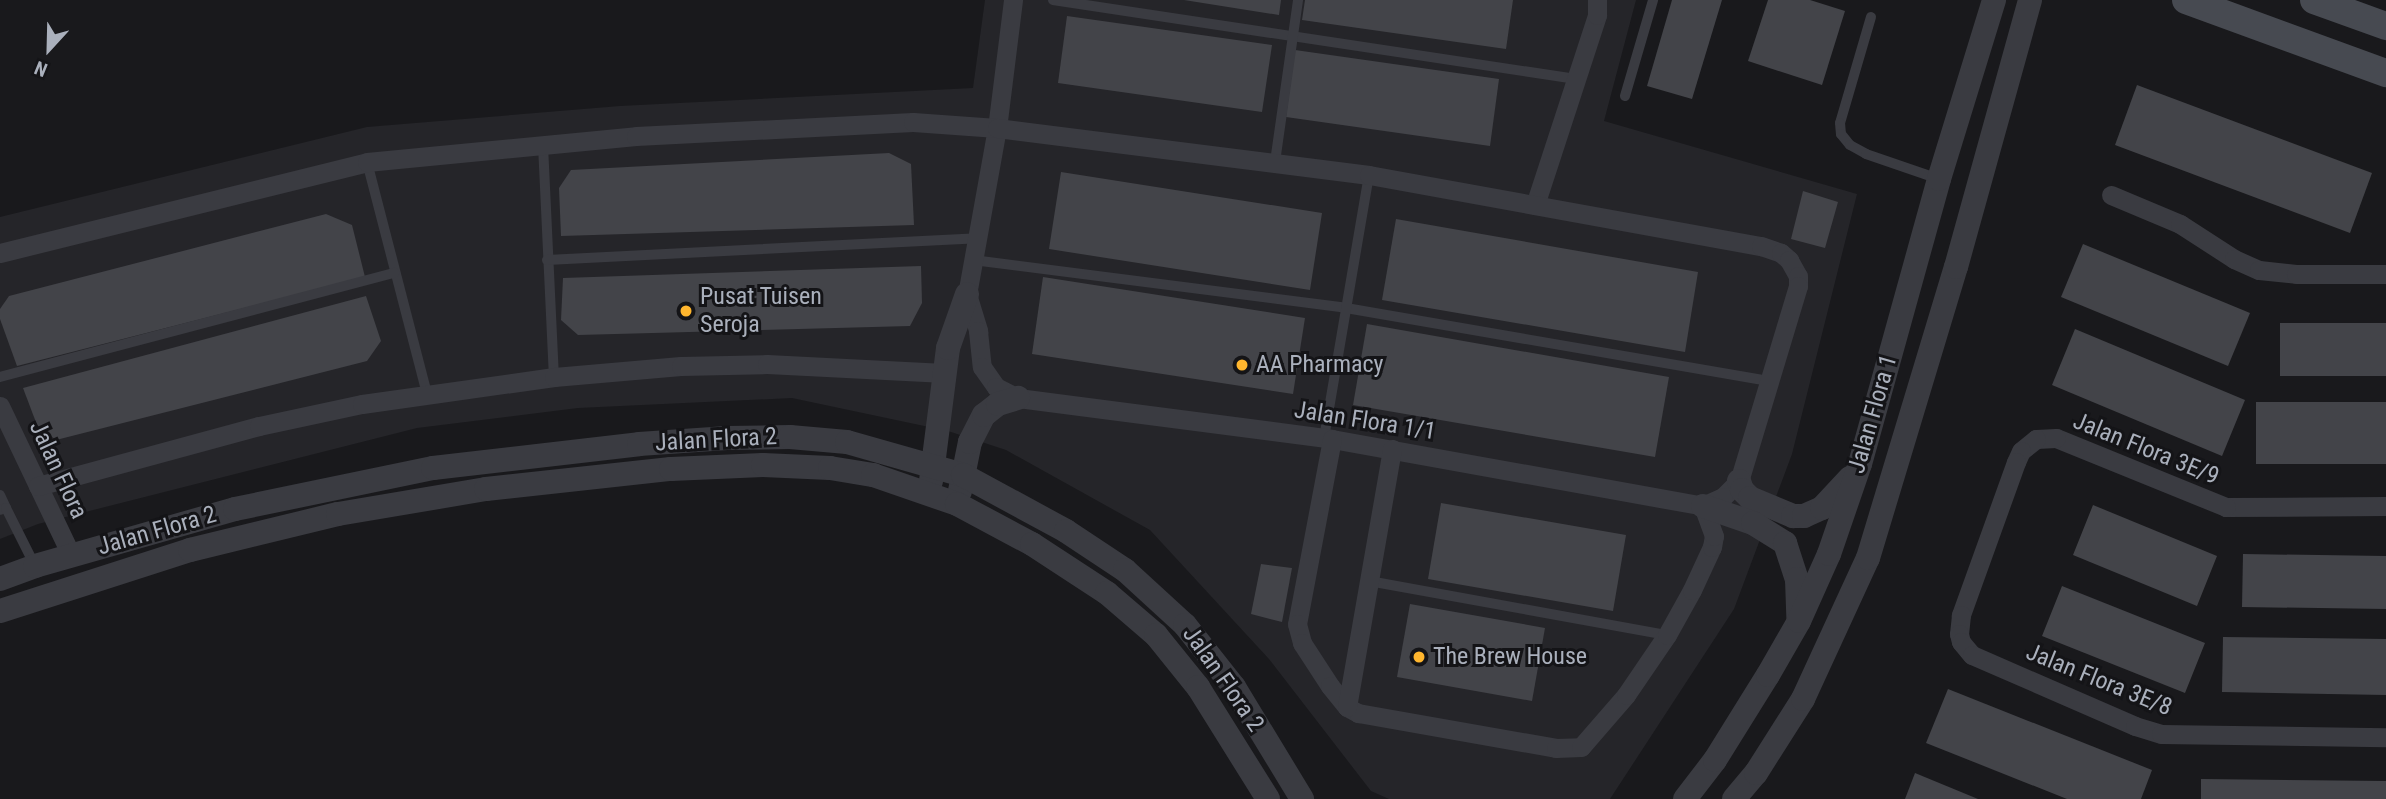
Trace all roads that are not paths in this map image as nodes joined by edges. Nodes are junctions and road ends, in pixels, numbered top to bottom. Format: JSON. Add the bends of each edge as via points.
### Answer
{"nodes":[{"id":1,"x":1013,"y":0,"type":"edge"},
{"id":2,"x":1053,"y":0,"type":"edge"},
{"id":3,"x":1298,"y":0,"type":"edge"},
{"id":4,"x":1598,"y":0,"type":"edge"},
{"id":5,"x":1653,"y":0,"type":"edge"},
{"id":6,"x":1994,"y":0,"type":"edge"},
{"id":7,"x":2030,"y":0,"type":"edge"},
{"id":8,"x":2186,"y":0,"type":"edge"},
{"id":9,"x":2314,"y":0,"type":"edge"},
{"id":10,"x":1871,"y":17,"type":"dead end"},
{"id":11,"x":2386,"y":26,"type":"edge"},
{"id":12,"x":1293,"y":36,"type":"junction"},
{"id":13,"x":2386,"y":73,"type":"edge"},
{"id":14,"x":1577,"y":79,"type":"junction"},
{"id":15,"x":1625,"y":96,"type":"dead end"},
{"id":16,"x":997,"y":128,"type":"junction"},
{"id":17,"x":543,"y":145,"type":"junction"},
{"id":18,"x":367,"y":162,"type":"junction"},
{"id":19,"x":1275,"y":162,"type":"junction"},
{"id":20,"x":1369,"y":175,"type":"junction"},
{"id":21,"x":1939,"y":179,"type":"junction"},
{"id":22,"x":2111,"y":195,"type":"dead end"},
{"id":23,"x":1535,"y":205,"type":"junction"},
{"id":24,"x":977,"y":238,"type":"junction"},
{"id":25,"x":0,"y":253,"type":"edge"},
{"id":26,"x":547,"y":260,"type":"junction"},
{"id":27,"x":973,"y":260,"type":"junction"},
{"id":28,"x":395,"y":273,"type":"junction"},
{"id":29,"x":2386,"y":274,"type":"edge"},
{"id":30,"x":967,"y":294,"type":"junction"},
{"id":31,"x":1346,"y":308,"type":"junction"},
{"id":32,"x":944,"y":373,"type":"junction"},
{"id":33,"x":0,"y":377,"type":"edge"},
{"id":34,"x":554,"y":377,"type":"junction"},
{"id":35,"x":1769,"y":381,"type":"junction"},
{"id":36,"x":427,"y":394,"type":"junction"},
{"id":37,"x":1018,"y":398,"type":"junction"},
{"id":38,"x":0,"y":406,"type":"edge"},
{"id":39,"x":1328,"y":439,"type":"junction"},
{"id":40,"x":1392,"y":449,"type":"junction"},
{"id":41,"x":1860,"y":464,"type":"junction"},
{"id":42,"x":934,"y":465,"type":"junction"},
{"id":43,"x":963,"y":475,"type":"junction"},
{"id":44,"x":1739,"y":481,"type":"junction"},
{"id":45,"x":38,"y":486,"type":"junction"},
{"id":46,"x":929,"y":492,"type":"junction"},
{"id":47,"x":0,"y":495,"type":"edge"},
{"id":48,"x":957,"y":504,"type":"junction"},
{"id":49,"x":1703,"y":506,"type":"junction"},
{"id":50,"x":2386,"y":506,"type":"edge"},
{"id":51,"x":3,"y":509,"type":"edge"},
{"id":52,"x":1992,"y":533,"type":"joint"},
{"id":53,"x":71,"y":555,"type":"junction"},
{"id":54,"x":35,"y":566,"type":"junction"},
{"id":55,"x":0,"y":579,"type":"edge"},
{"id":56,"x":1369,"y":581,"type":"junction"},
{"id":57,"x":82,"y":583,"type":"junction"},
{"id":58,"x":0,"y":611,"type":"edge"},
{"id":59,"x":1799,"y":621,"type":"junction"},
{"id":60,"x":1667,"y":635,"type":"junction"},
{"id":61,"x":1347,"y":707,"type":"junction"},
{"id":62,"x":2386,"y":737,"type":"edge"},
{"id":63,"x":1268,"y":799,"type":"edge"},
{"id":64,"x":1302,"y":799,"type":"edge"},
{"id":65,"x":1685,"y":799,"type":"edge"},
{"id":66,"x":1734,"y":799,"type":"edge"}],
"edges":[{"from":1,"to":16,"type":"street"},
{"from":2,"to":12,"type":"lane"},
{"from":3,"to":12,"type":"lane"},
{"from":4,"to":14,"type":"street"},
{"from":5,"to":15,"type":"lane"},
{"from":6,"to":21,"type":"street","name":"Jalan Flora 1"},
{"from":7,"to":66,"type":"street","name":"Jalan Flora 1","via":[[1868,558],[1803,699]]},
{"from":8,"to":13,"type":"main road"},
{"from":9,"to":11,"type":"main road"},
{"from":10,"to":21,"type":"lane","via":[[1840,123],[1841,134],[1866,154]]},
{"from":12,"to":14,"type":"lane"},
{"from":12,"to":19,"type":"lane"},
{"from":14,"to":23,"type":"street"},
{"from":16,"to":17,"type":"street","via":[[913,122]]},
{"from":16,"to":19,"type":"street"},
{"from":16,"to":24,"type":"street"},
{"from":17,"to":18,"type":"street"},
{"from":17,"to":26,"type":"lane"},
{"from":18,"to":25,"type":"street"},
{"from":18,"to":28,"type":"lane"},
{"from":19,"to":20,"type":"street"},
{"from":20,"to":23,"type":"street"},
{"from":20,"to":31,"type":"lane"},
{"from":21,"to":41,"type":"street","name":"Jalan Flora 1"},
{"from":22,"to":29,"type":"street","via":[[2180,223],[2259,270]]},
{"from":23,"to":35,"type":"street","via":[[1780,253],[1798,276],[1798,286]]},
{"from":24,"to":26,"type":"lane"},
{"from":24,"to":27,"type":"street"},
{"from":26,"to":34,"type":"lane"},
{"from":27,"to":30,"type":"street"},
{"from":27,"to":31,"type":"lane"},
{"from":28,"to":33,"type":"lane"},
{"from":28,"to":36,"type":"lane"},
{"from":30,"to":32,"type":"street","via":[[953,328]]},
{"from":30,"to":37,"type":"street","via":[[982,367],[996,387]]},
{"from":31,"to":35,"type":"lane"},
{"from":31,"to":39,"type":"lane"},
{"from":32,"to":34,"type":"street","via":[[767,363]]},
{"from":32,"to":42,"type":"street"},
{"from":34,"to":36,"type":"street"},
{"from":35,"to":44,"type":"street"},
{"from":36,"to":45,"type":"street","via":[[259,426]]},
{"from":37,"to":39,"type":"street","name":"Jalan Flora 1/1"},
{"from":37,"to":43,"type":"street","via":[[998,404],[985,415],[970,442]]},
{"from":38,"to":45,"type":"street","name":"Jalan Flora"},
{"from":39,"to":40,"type":"street","name":"Jalan Flora 1/1"},
{"from":39,"to":61,"type":"street","via":[[1297,624],[1302,643]]},
{"from":40,"to":49,"type":"street","name":"Jalan Flora 1/1"},
{"from":40,"to":56,"type":"street"},
{"from":41,"to":44,"type":"street","via":[[1822,508],[1804,516],[1750,498]]},
{"from":41,"to":59,"type":"street","name":"Jalan Flora 1","via":[[1829,554]]},
{"from":42,"to":43,"type":"street","name":"Jalan Flora 2"},
{"from":42,"to":46,"type":"street"},
{"from":42,"to":53,"type":"street","name":"Jalan Flora 2","via":[[847,442],[790,437],[639,444],[433,468],[235,509]]},
{"from":43,"to":48,"type":"street"},
{"from":43,"to":64,"type":"street","name":"Jalan Flora 2","via":[[1115,563],[1185,625],[1234,687]]},
{"from":44,"to":49,"type":"street"},
{"from":45,"to":53,"type":"street","name":"Jalan Flora"},
{"from":46,"to":48,"type":"street","name":"Jalan Flora 2"},
{"from":46,"to":57,"type":"street","name":"Jalan Flora 2","via":[[830,468],[671,469],[486,489],[338,514],[190,550]]},
{"from":47,"to":51,"type":"lane"},
{"from":48,"to":63,"type":"street","name":"Jalan Flora 2","via":[[1079,573],[1156,635],[1198,687]]},
{"from":49,"to":59,"type":"street","via":[[1753,523],[1785,543],[1797,579]]},
{"from":49,"to":60,"type":"street","via":[[1713,527],[1712,547]]},
{"from":50,"to":52,"type":"street","name":"Jalan Flora 3E/9","via":[[2226,507],[2056,438],[2045,438],[2028,443],[2021,451]]},
{"from":51,"to":54,"type":"lane"},
{"from":52,"to":62,"type":"street","name":"Jalan Flora 3E/8","via":[[1959,625],[1961,642],[1972,655],[2161,734]]},
{"from":53,"to":54,"type":"street","name":"Jalan Flora 2"},
{"from":53,"to":57,"type":"street"},
{"from":54,"to":55,"type":"street","name":"Jalan Flora 2"},
{"from":56,"to":60,"type":"lane"},
{"from":56,"to":61,"type":"street"},
{"from":57,"to":58,"type":"street","name":"Jalan Flora 2"},
{"from":59,"to":65,"type":"street","name":"Jalan Flora 1","via":[[1715,760]]},
{"from":60,"to":61,"type":"street","via":[[1626,695],[1581,747],[1534,744],[1358,713]]}]}
